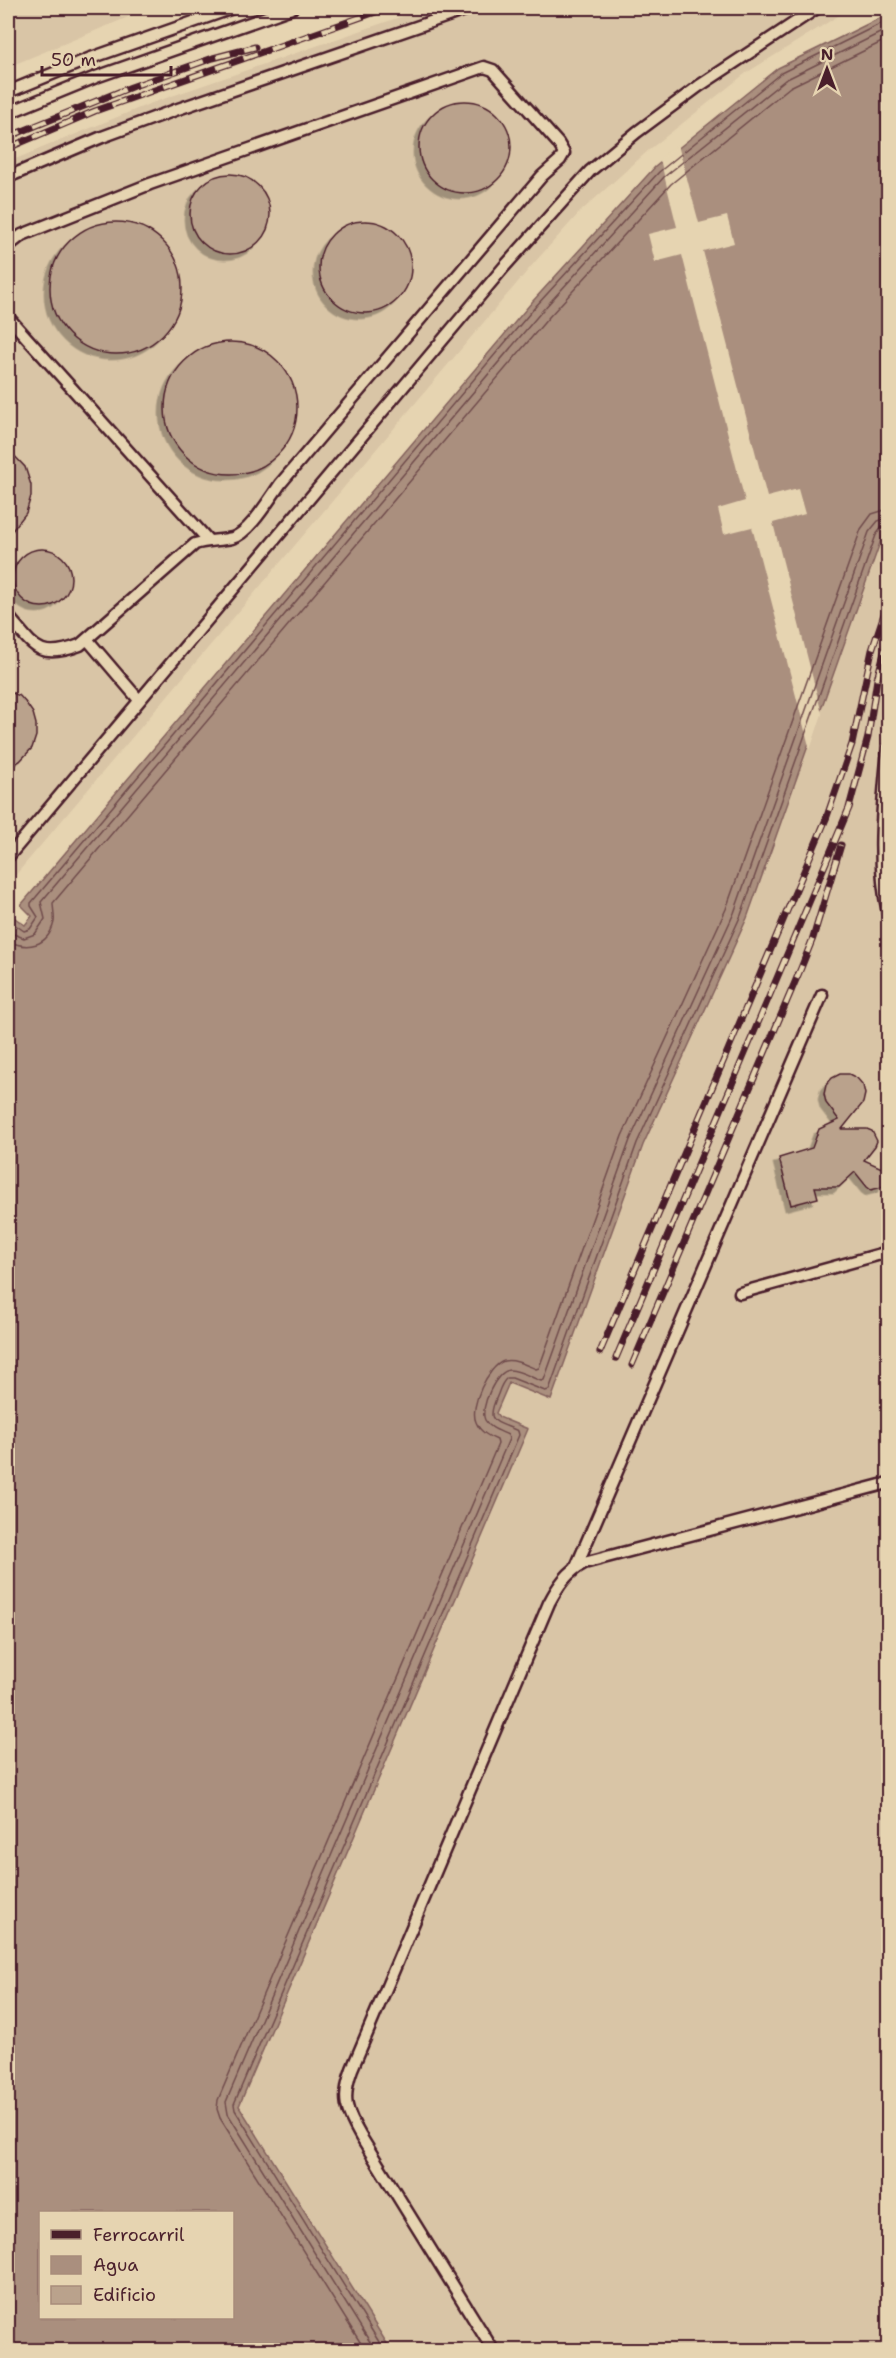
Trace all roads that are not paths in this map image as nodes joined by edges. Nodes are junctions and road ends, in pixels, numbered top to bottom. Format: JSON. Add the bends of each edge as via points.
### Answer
{"nodes":[{"id":1,"x":233,"y":8,"type":"edge"},
{"id":2,"x":292,"y":8,"type":"edge"},
{"id":3,"x":471,"y":8,"type":"edge"},
{"id":4,"x":817,"y":8,"type":"edge"},
{"id":5,"x":8,"y":92,"type":"edge"},
{"id":6,"x":8,"y":113,"type":"edge"},
{"id":7,"x":8,"y":177,"type":"edge"},
{"id":8,"x":8,"y":246,"type":"edge"},
{"id":9,"x":8,"y":317,"type":"edge"},
{"id":10,"x":208,"y":540,"type":"junction"},
{"id":11,"x":8,"y":616,"type":"edge"},
{"id":12,"x":87,"y":639,"type":"junction"},
{"id":13,"x":139,"y":700,"type":"junction"},
{"id":14,"x":888,"y":748,"type":"edge"},
{"id":15,"x":886,"y":845,"type":"edge"},
{"id":16,"x":8,"y":857,"type":"edge"},
{"id":17,"x":888,"y":913,"type":"edge"},
{"id":18,"x":822,"y":994,"type":"dead end"},
{"id":19,"x":888,"y":1252,"type":"edge"},
{"id":20,"x":740,"y":1293,"type":"dead end"},
{"id":21,"x":888,"y":1483,"type":"edge"},
{"id":22,"x":576,"y":1567,"type":"junction"},
{"id":23,"x":493,"y":2350,"type":"edge"}],
"edges":[{"from":1,"to":5,"type":"lane"},
{"from":2,"to":6,"type":"lane","via":[[96,77]]},
{"from":3,"to":7,"type":"lane","via":[[178,109]]},
{"from":4,"to":13,"type":"lane","via":[[699,86],[590,171],[504,267]]},
{"from":8,"to":10,"type":"lane","via":[[22,235],[150,184],[484,67],[493,70],[558,143],[564,153],[560,160],[542,176],[281,483],[246,530],[233,538]]},
{"from":9,"to":10,"type":"lane"},
{"from":10,"to":12,"type":"lane","via":[[195,544]]},
{"from":11,"to":12,"type":"lane","via":[[34,646],[47,653],[61,652]]},
{"from":12,"to":13,"type":"lane"},
{"from":13,"to":16,"type":"lane"},
{"from":14,"to":15,"type":"lane"},
{"from":15,"to":17,"type":"lane","via":[[883,877]]},
{"from":18,"to":22,"type":"lane"},
{"from":19,"to":20,"type":"lane"},
{"from":21,"to":22,"type":"lane"},
{"from":22,"to":23,"type":"lane","via":[[549,1603],[345,2093],[347,2110],[361,2137]]}]}
